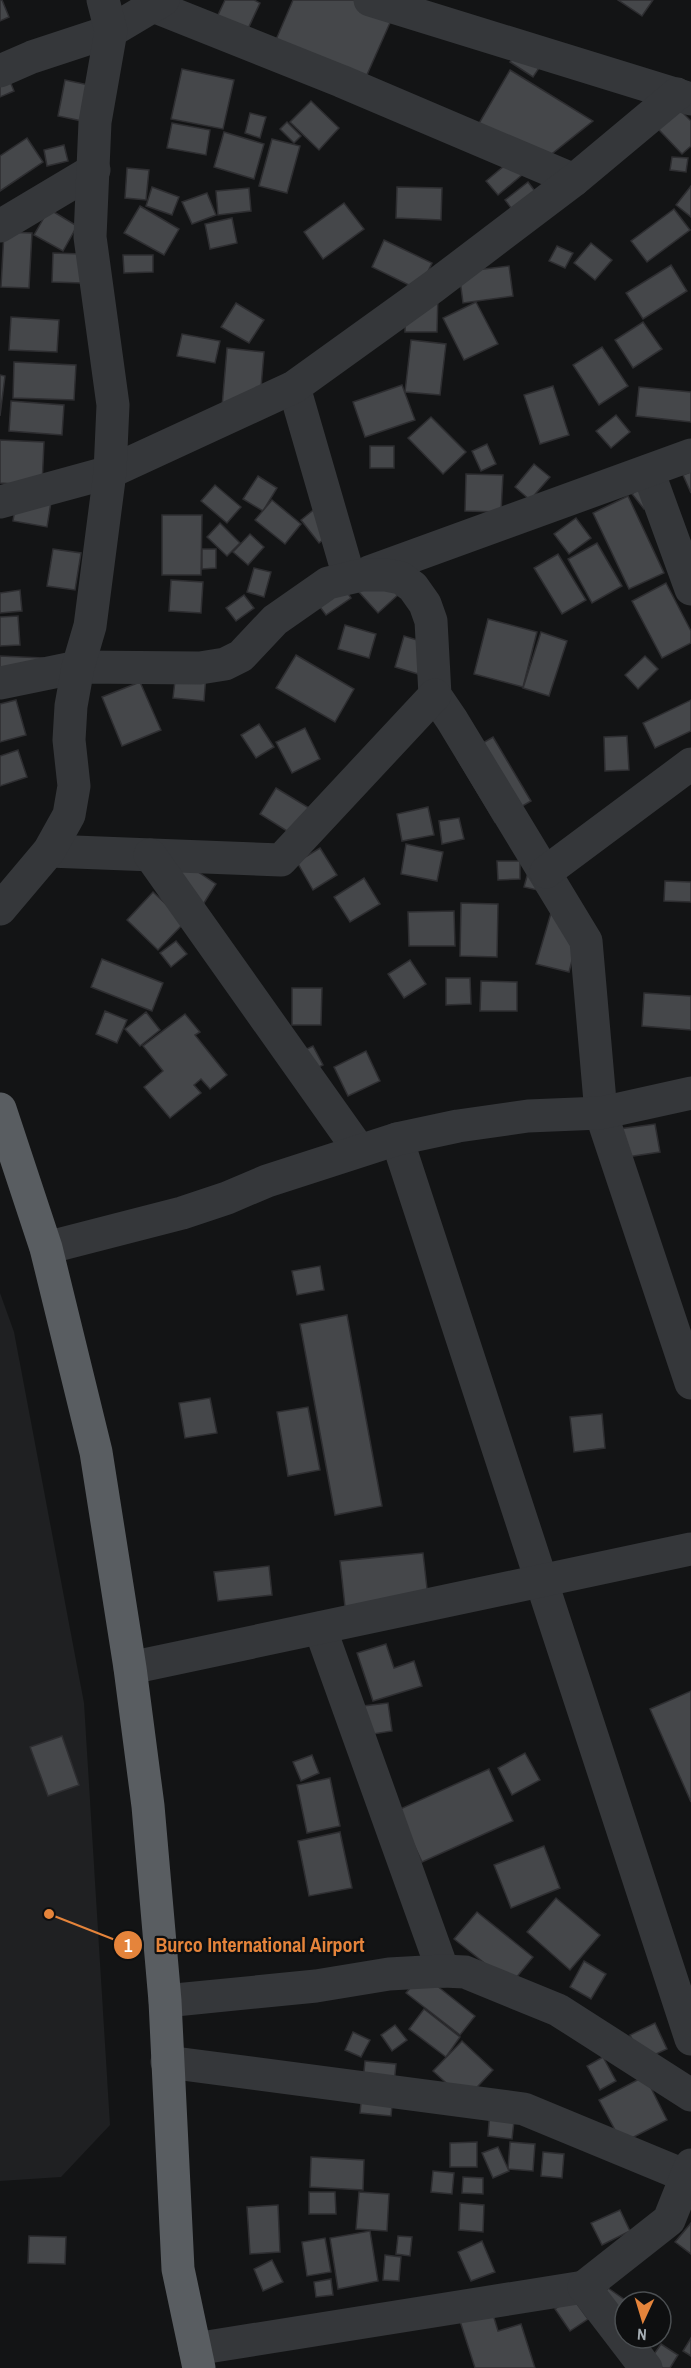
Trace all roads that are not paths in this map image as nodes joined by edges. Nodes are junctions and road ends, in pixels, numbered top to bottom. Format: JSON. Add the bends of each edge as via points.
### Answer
{"nodes":[{"id":1,"x":370,"y":0,"type":"edge"},
{"id":2,"x":158,"y":3,"type":"edge"},
{"id":3,"x":107,"y":15,"type":"edge"},
{"id":4,"x":0,"y":71,"type":"edge"},
{"id":5,"x":684,"y":96,"type":"edge"},
{"id":6,"x":94,"y":170,"type":"junction"},
{"id":7,"x":574,"y":180,"type":"junction"},
{"id":8,"x":0,"y":226,"type":"edge"},
{"id":9,"x":294,"y":387,"type":"junction"},
{"id":10,"x":691,"y":455,"type":"edge"},
{"id":11,"x":648,"y":471,"type":"junction"},
{"id":12,"x":110,"y":472,"type":"junction"},
{"id":13,"x":0,"y":502,"type":"edge"},
{"id":14,"x":355,"y":576,"type":"junction"},
{"id":15,"x":691,"y":589,"type":"edge"},
{"id":16,"x":78,"y":667,"type":"junction"},
{"id":17,"x":0,"y":683,"type":"edge"},
{"id":18,"x":435,"y":695,"type":"junction"},
{"id":19,"x":691,"y":764,"type":"edge"},
{"id":20,"x":49,"y":851,"type":"junction"},
{"id":21,"x":150,"y":855,"type":"junction"},
{"id":22,"x":546,"y":872,"type":"junction"},
{"id":23,"x":0,"y":909,"type":"edge"},
{"id":24,"x":691,"y":1093,"type":"edge"},
{"id":25,"x":0,"y":1108,"type":"edge"},
{"id":26,"x":601,"y":1113,"type":"junction"},
{"id":27,"x":397,"y":1139,"type":"junction"},
{"id":28,"x":359,"y":1150,"type":"junction"},
{"id":29,"x":46,"y":1248,"type":"junction"},
{"id":30,"x":691,"y":1383,"type":"edge"},
{"id":31,"x":691,"y":1549,"type":"edge"},
{"id":32,"x":542,"y":1581,"type":"junction"},
{"id":33,"x":320,"y":1628,"type":"junction"},
{"id":34,"x":130,"y":1668,"type":"junction"},
{"id":35,"x":443,"y":1971,"type":"junction"},
{"id":36,"x":165,"y":2001,"type":"junction"},
{"id":37,"x":691,"y":2039,"type":"edge"},
{"id":38,"x":167,"y":2062,"type":"junction"},
{"id":39,"x":691,"y":2095,"type":"edge"},
{"id":40,"x":690,"y":2173,"type":"edge"},
{"id":41,"x":584,"y":2287,"type":"junction"},
{"id":42,"x":197,"y":2358,"type":"edge"},
{"id":43,"x":646,"y":2368,"type":"edge"}],
"edges":[{"from":1,"to":5,"type":"street"},
{"from":2,"to":3,"type":"street"},
{"from":2,"to":7,"type":"street"},
{"from":3,"to":4,"type":"street"},
{"from":3,"to":6,"type":"street","via":[[95,122]]},
{"from":5,"to":7,"type":"street"},
{"from":6,"to":8,"type":"street"},
{"from":6,"to":12,"type":"street","via":[[90,237],[113,405]]},
{"from":7,"to":9,"type":"street"},
{"from":9,"to":12,"type":"street"},
{"from":9,"to":14,"type":"street"},
{"from":10,"to":11,"type":"street"},
{"from":11,"to":14,"type":"street"},
{"from":11,"to":15,"type":"street"},
{"from":12,"to":13,"type":"street"},
{"from":12,"to":16,"type":"street","via":[[90,626]]},
{"from":14,"to":16,"type":"street","via":[[328,583],[307,596],[275,620],[241,656],[225,664],[200,668]]},
{"from":14,"to":18,"type":"street","via":[[401,578],[425,604],[430,621]]},
{"from":16,"to":17,"type":"street"},
{"from":16,"to":20,"type":"street","via":[[69,740],[74,786],[69,815]]},
{"from":18,"to":21,"type":"street","via":[[280,860]]},
{"from":18,"to":22,"type":"street"},
{"from":19,"to":22,"type":"street"},
{"from":20,"to":21,"type":"street"},
{"from":20,"to":23,"type":"street"},
{"from":21,"to":28,"type":"street"},
{"from":22,"to":26,"type":"street","via":[[586,941]]},
{"from":24,"to":26,"type":"street"},
{"from":25,"to":29,"type":"highway"},
{"from":26,"to":27,"type":"street","via":[[528,1116]]},
{"from":26,"to":30,"type":"street"},
{"from":27,"to":28,"type":"street"},
{"from":27,"to":32,"type":"street"},
{"from":28,"to":29,"type":"street","via":[[182,1213]]},
{"from":29,"to":34,"type":"highway","via":[[96,1452]]},
{"from":31,"to":32,"type":"street"},
{"from":32,"to":33,"type":"street"},
{"from":32,"to":37,"type":"street"},
{"from":33,"to":34,"type":"street"},
{"from":33,"to":35,"type":"street"},
{"from":34,"to":36,"type":"highway","via":[[148,1806]]},
{"from":35,"to":36,"type":"street"},
{"from":35,"to":39,"type":"street","via":[[465,1972],[558,2010]]},
{"from":36,"to":38,"type":"highway"},
{"from":38,"to":40,"type":"street","via":[[525,2109]]},
{"from":38,"to":42,"type":"highway","via":[[178,2269]]},
{"from":40,"to":41,"type":"street","via":[[669,2220]]},
{"from":41,"to":42,"type":"street"},
{"from":41,"to":43,"type":"street"}]}
